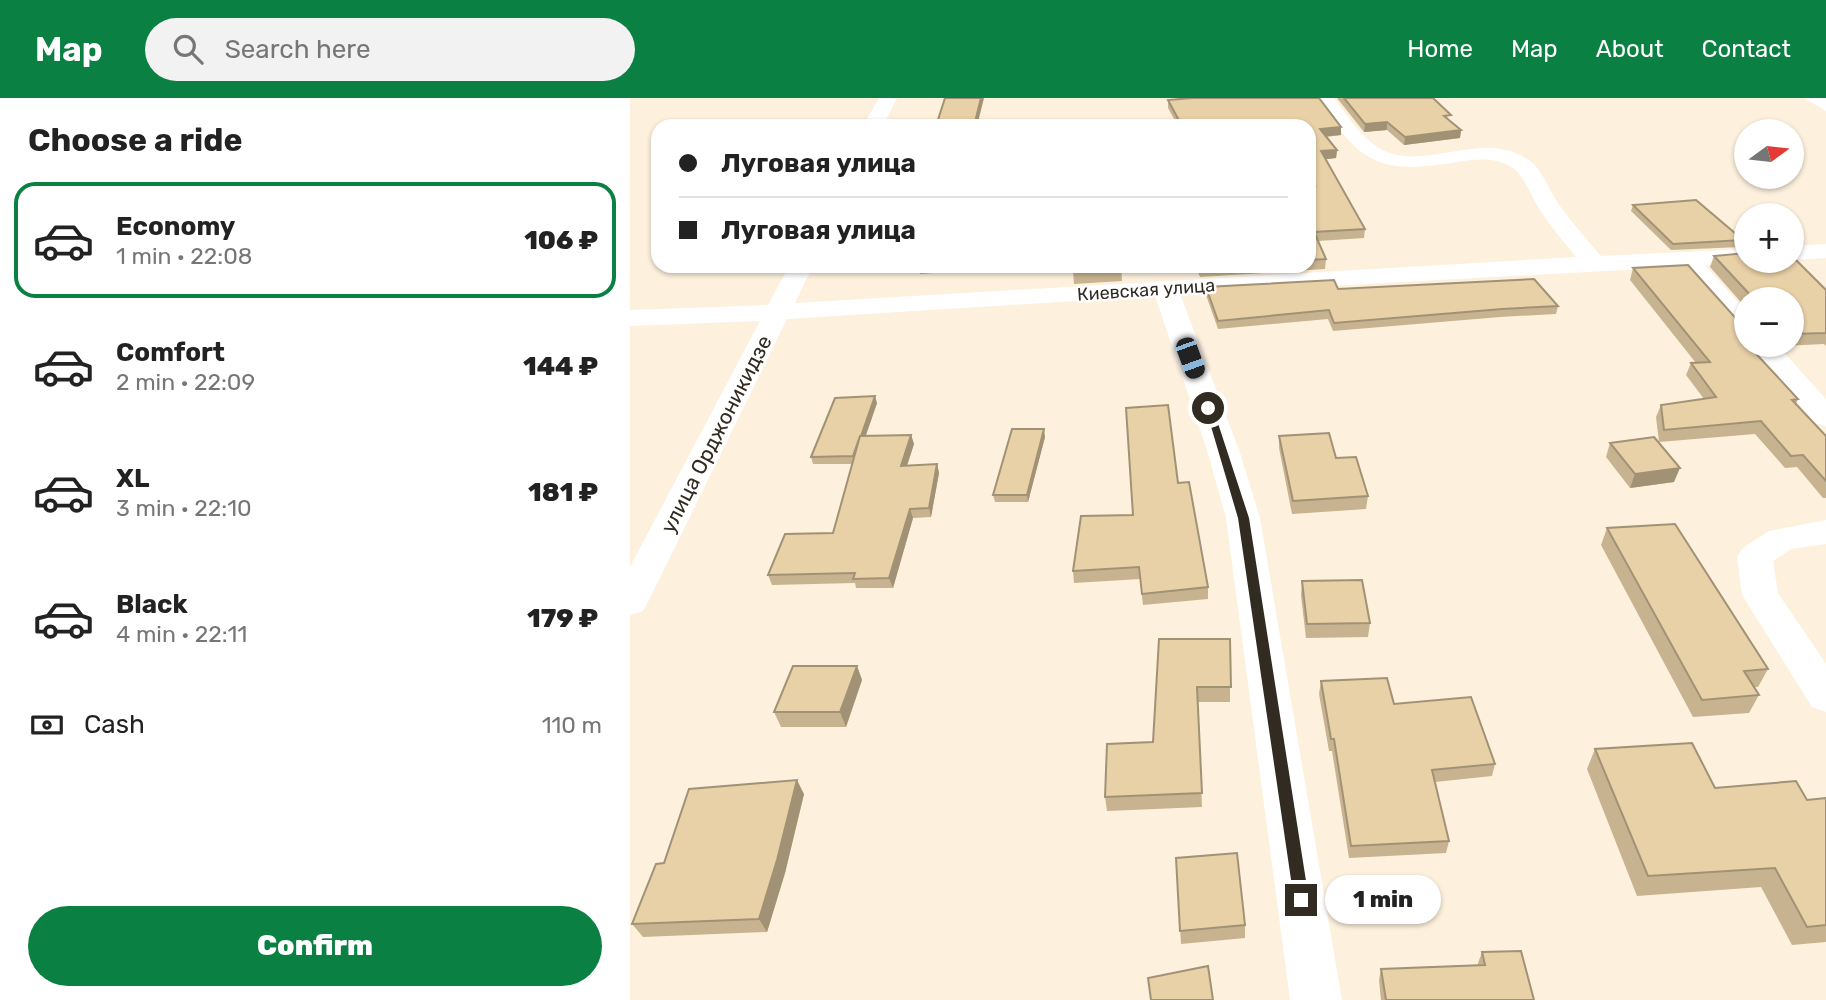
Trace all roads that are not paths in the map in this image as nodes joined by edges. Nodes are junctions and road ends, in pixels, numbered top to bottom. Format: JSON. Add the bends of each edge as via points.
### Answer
{"nodes":[{"id":1,"x":888,"y":98,"type":"edge"},
{"id":2,"x":1325,"y":98,"type":"edge"},
{"id":3,"x":1813,"y":98,"type":"edge"},
{"id":4,"x":1826,"y":105,"type":"edge"},
{"id":5,"x":877,"y":119,"type":"edge"},
{"id":6,"x":1826,"y":251,"type":"edge"},
{"id":7,"x":1804,"y":252,"type":"edge"},
{"id":8,"x":1734,"y":257,"type":"edge"},
{"id":9,"x":1687,"y":260,"type":"junction"},
{"id":10,"x":1595,"y":264,"type":"junction"},
{"id":11,"x":798,"y":273,"type":"edge"},
{"id":12,"x":1165,"y":289,"type":"junction"},
{"id":13,"x":778,"y":312,"type":"junction"},
{"id":14,"x":1734,"y":313,"type":"edge"},
{"id":15,"x":630,"y":318,"type":"edge"},
{"id":16,"x":1773,"y":357,"type":"edge"},
{"id":17,"x":1826,"y":417,"type":"edge"},
{"id":18,"x":1826,"y":532,"type":"edge"},
{"id":19,"x":630,"y":602,"type":"edge"},
{"id":20,"x":1826,"y":696,"type":"edge"},
{"id":21,"x":1316,"y":1000,"type":"edge"}],
"edges":[{"from":1,"to":5,"type":"street"},
{"from":2,"to":10,"type":"street","via":[[1357,139],[1376,154],[1411,161],[1492,155],[1520,163]]},
{"from":3,"to":4,"type":"street"},
{"from":6,"to":7,"type":"street"},
{"from":8,"to":9,"type":"street","name":"Киевская улица"},
{"from":9,"to":10,"type":"street","name":"Киевская улица"},
{"from":9,"to":14,"type":"street"},
{"from":10,"to":12,"type":"street","name":"Киевская улица"},
{"from":11,"to":13,"type":"street","name":"улица Орджоникидзе"},
{"from":12,"to":13,"type":"street","name":"Киевская улица"},
{"from":12,"to":21,"type":"street","via":[[1243,518]]},
{"from":13,"to":15,"type":"street","name":"Киевская улица"},
{"from":13,"to":19,"type":"street","name":"улица Орджоникидзе"},
{"from":16,"to":17,"type":"street"},
{"from":18,"to":20,"type":"street","via":[[1781,539],[1755,557],[1760,595]]}]}
